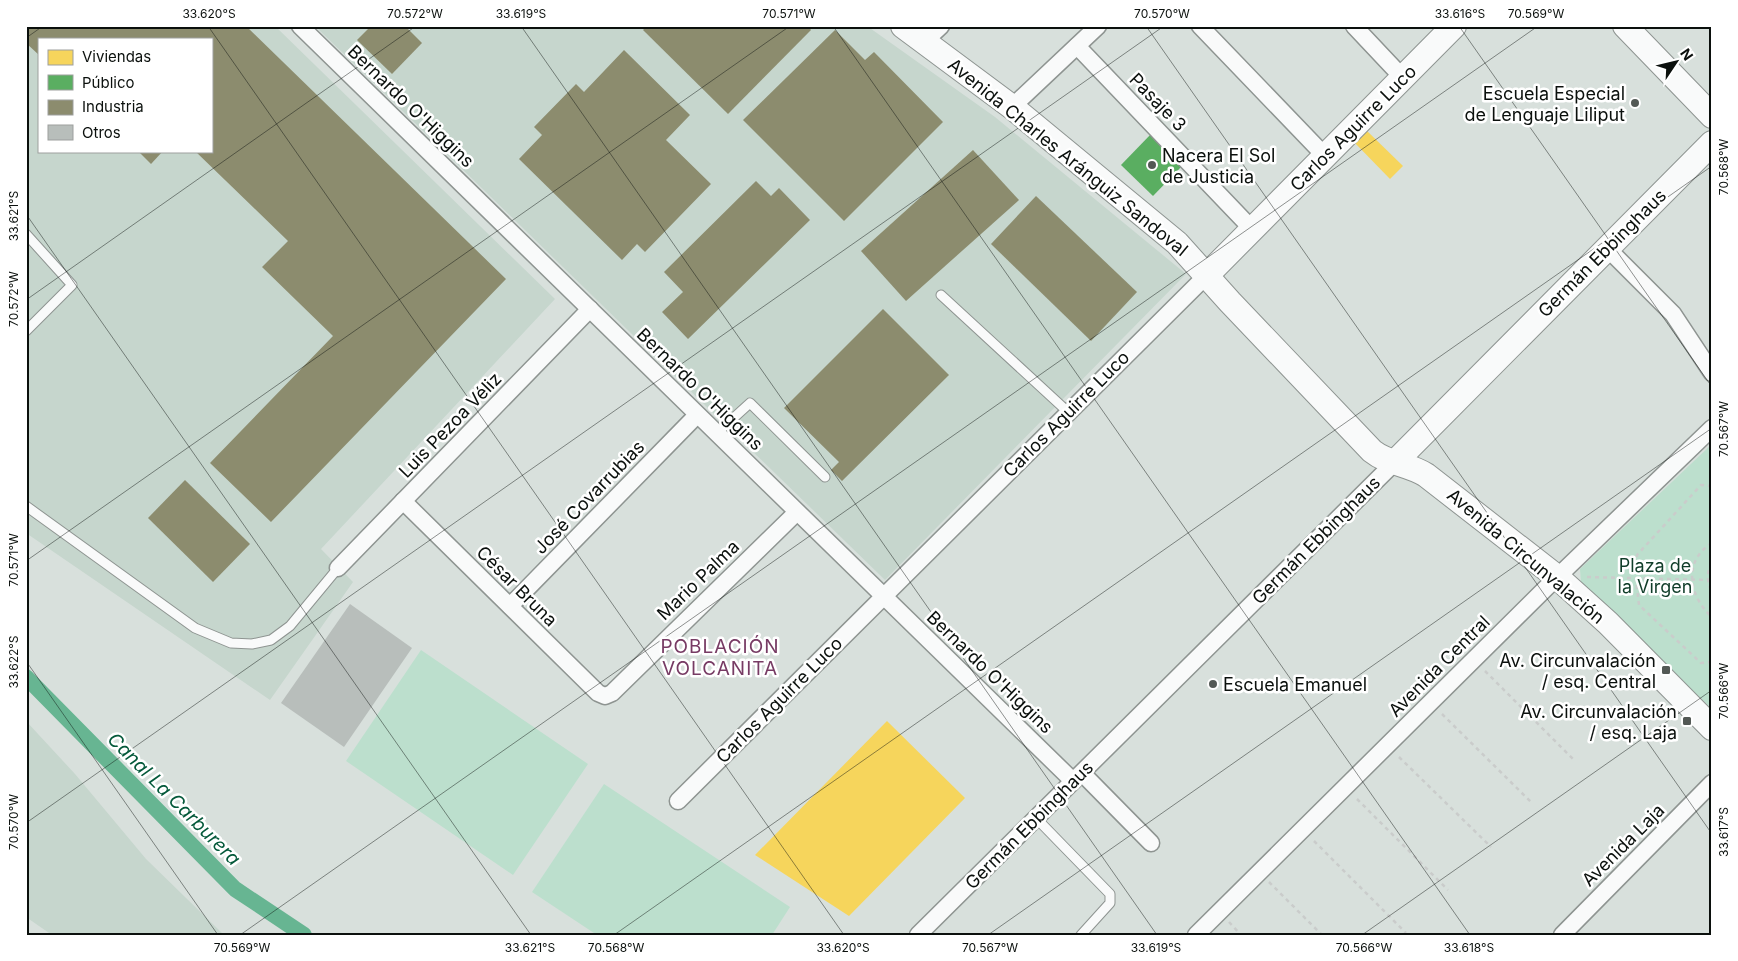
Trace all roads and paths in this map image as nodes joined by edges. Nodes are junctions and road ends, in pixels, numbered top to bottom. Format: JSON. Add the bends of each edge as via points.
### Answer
{"nodes":[{"id":1,"x":300,"y":26,"type":"edge"},
{"id":2,"x":903,"y":26,"type":"edge"},
{"id":3,"x":1098,"y":26,"type":"edge"},
{"id":4,"x":1200,"y":26,"type":"edge"},
{"id":5,"x":1354,"y":26,"type":"edge"},
{"id":6,"x":1454,"y":26,"type":"edge"},
{"id":7,"x":1625,"y":26,"type":"edge"},
{"id":8,"x":933,"y":34,"type":"edge"},
{"id":9,"x":1077,"y":46,"type":"junction"},
{"id":10,"x":1402,"y":78,"type":"junction"},
{"id":11,"x":1012,"y":107,"type":"junction"},
{"id":12,"x":1712,"y":116,"type":"edge"},
{"id":13,"x":1712,"y":143,"type":"edge"},
{"id":14,"x":1324,"y":156,"type":"junction"},
{"id":15,"x":1252,"y":229,"type":"junction"},
{"id":16,"x":26,"y":234,"type":"edge"},
{"id":17,"x":1607,"y":248,"type":"junction"},
{"id":18,"x":1207,"y":274,"type":"junction"},
{"id":19,"x":940,"y":295,"type":"dead end"},
{"id":20,"x":590,"y":310,"type":"junction"},
{"id":21,"x":26,"y":331,"type":"edge"},
{"id":22,"x":1712,"y":373,"type":"edge"},
{"id":23,"x":1068,"y":412,"type":"junction"},
{"id":24,"x":697,"y":415,"type":"junction"},
{"id":25,"x":1712,"y":428,"type":"edge"},
{"id":26,"x":717,"y":433,"type":"junction"},
{"id":27,"x":1395,"y":462,"type":"junction"},
{"id":28,"x":825,"y":476,"type":"dead end"},
{"id":29,"x":1712,"y":486,"type":"edge"},
{"id":30,"x":403,"y":501,"type":"junction"},
{"id":31,"x":26,"y":506,"type":"edge"},
{"id":32,"x":797,"y":512,"type":"junction"},
{"id":33,"x":1712,"y":543,"type":"edge"},
{"id":34,"x":1712,"y":563,"type":"edge"},
{"id":35,"x":338,"y":568,"type":"joint"},
{"id":36,"x":1557,"y":576,"type":"junction"},
{"id":37,"x":1587,"y":578,"type":"dead end"},
{"id":38,"x":1636,"y":579,"type":"junction"},
{"id":39,"x":1708,"y":580,"type":"junction"},
{"id":40,"x":1690,"y":581,"type":"junction"},
{"id":41,"x":1712,"y":592,"type":"edge"},
{"id":42,"x":883,"y":596,"type":"junction"},
{"id":43,"x":510,"y":606,"type":"junction"},
{"id":44,"x":1712,"y":617,"type":"edge"},
{"id":45,"x":1712,"y":662,"type":"edge"},
{"id":46,"x":1482,"y":669,"type":"dead end"},
{"id":47,"x":605,"y":696,"type":"joint"},
{"id":48,"x":1440,"y":711,"type":"dead end"},
{"id":49,"x":1712,"y":728,"type":"edge"},
{"id":50,"x":1396,"y":754,"type":"dead end"},
{"id":51,"x":1575,"y":762,"type":"dead end"},
{"id":52,"x":1077,"y":777,"type":"junction"},
{"id":53,"x":1712,"y":783,"type":"edge"},
{"id":54,"x":1355,"y":797,"type":"dead end"},
{"id":55,"x":678,"y":801,"type":"dead end"},
{"id":56,"x":1533,"y":804,"type":"dead end"},
{"id":57,"x":1036,"y":818,"type":"junction"},
{"id":58,"x":1311,"y":839,"type":"dead end"},
{"id":59,"x":1151,"y":843,"type":"dead end"},
{"id":60,"x":1491,"y":847,"type":"dead end"},
{"id":61,"x":1268,"y":881,"type":"dead end"},
{"id":62,"x":1448,"y":890,"type":"dead end"},
{"id":63,"x":1228,"y":921,"type":"dead end"},
{"id":64,"x":1406,"y":933,"type":"dead end"},
{"id":65,"x":918,"y":935,"type":"edge"},
{"id":66,"x":1081,"y":935,"type":"edge"},
{"id":67,"x":1196,"y":935,"type":"edge"},
{"id":68,"x":1242,"y":935,"type":"edge"},
{"id":69,"x":1322,"y":935,"type":"edge"},
{"id":70,"x":1562,"y":935,"type":"edge"}],
"edges":[{"from":1,"to":20,"type":"street","name":"Bernardo O'Higgins"},
{"from":2,"to":8,"type":"street","name":"Avenida Charles Aránguiz Sandoval"},
{"from":3,"to":9,"type":"street"},
{"from":4,"to":14,"type":"street"},
{"from":5,"to":10,"type":"street"},
{"from":6,"to":10,"type":"street","name":"Carlos Aguirre Luco"},
{"from":7,"to":12,"type":"street"},
{"from":8,"to":11,"type":"street","name":"Avenida Charles Aránguiz Sandoval"},
{"from":9,"to":11,"type":"street"},
{"from":9,"to":15,"type":"street","name":"Pasaje 3"},
{"from":10,"to":14,"type":"street","name":"Carlos Aguirre Luco"},
{"from":11,"to":18,"type":"street","name":"Avenida Charles Aránguiz Sandoval","via":[[1160,227]]},
{"from":13,"to":17,"type":"street","name":"Germán Ebbinghaus"},
{"from":14,"to":15,"type":"street","name":"Carlos Aguirre Luco"},
{"from":15,"to":18,"type":"street","name":"Carlos Aguirre Luco"},
{"from":16,"to":21,"type":"lane","via":[[72,284]]},
{"from":17,"to":22,"type":"street","via":[[1673,314]]},
{"from":17,"to":27,"type":"street","name":"Germán Ebbinghaus"},
{"from":18,"to":23,"type":"street","name":"Carlos Aguirre Luco"},
{"from":18,"to":27,"type":"street","name":"Avenida Charles Aránguiz Sandoval","via":[[1372,451]]},
{"from":19,"to":23,"type":"lane"},
{"from":20,"to":24,"type":"street","name":"Bernardo O'Higgins"},
{"from":20,"to":30,"type":"street","name":"Luis Pezoa Véliz"},
{"from":23,"to":42,"type":"street","name":"Carlos Aguirre Luco"},
{"from":24,"to":26,"type":"street","name":"Bernardo O'Higgins"},
{"from":24,"to":43,"type":"street","name":"José Covarrubias"},
{"from":25,"to":36,"type":"street","name":"Avenida Central"},
{"from":26,"to":28,"type":"lane","via":[[750,404]]},
{"from":26,"to":32,"type":"street","name":"Bernardo O'Higgins"},
{"from":27,"to":36,"type":"street","name":"Avenida Circunvalación","via":[[1417,469],[1441,485]]},
{"from":27,"to":52,"type":"street","name":"Germán Ebbinghaus"},
{"from":29,"to":38,"type":"path","via":[[1701,485],[1637,554]]},
{"from":30,"to":35,"type":"street","name":"Luis Pezoa Véliz"},
{"from":30,"to":43,"type":"street","name":"César Bruna"},
{"from":31,"to":35,"type":"lane","via":[[195,628],[231,643],[252,644],[271,640],[290,626]]},
{"from":32,"to":42,"type":"street","name":"Bernardo O'Higgins"},
{"from":32,"to":47,"type":"street","name":"Mario Palma","via":[[612,693]]},
{"from":33,"to":40,"type":"path","via":[[1694,563]]},
{"from":34,"to":39,"type":"path","via":[[1708,569]]},
{"from":36,"to":49,"type":"street","name":"Avenida Circunvalación"},
{"from":36,"to":67,"type":"street","name":"Avenida Central"},
{"from":37,"to":38,"type":"path"},
{"from":38,"to":40,"type":"path"},
{"from":38,"to":45,"type":"path","via":[[1639,605],[1701,663]]},
{"from":39,"to":40,"type":"path"},
{"from":39,"to":41,"type":"path"},
{"from":40,"to":44,"type":"path","via":[[1695,596]]},
{"from":42,"to":52,"type":"street","name":"Bernardo O'Higgins"},
{"from":42,"to":55,"type":"street","name":"Carlos Aguirre Luco"},
{"from":43,"to":47,"type":"street","name":"César Bruna","via":[[598,693]]},
{"from":46,"to":51,"type":"path"},
{"from":48,"to":56,"type":"path"},
{"from":50,"to":60,"type":"path"},
{"from":52,"to":57,"type":"street","name":"Germán Ebbinghaus"},
{"from":52,"to":59,"type":"street","name":"Bernardo O'Higgins"},
{"from":53,"to":70,"type":"street","name":"Avenida Laja"},
{"from":54,"to":62,"type":"path"},
{"from":57,"to":65,"type":"street","name":"Germán Ebbinghaus"},
{"from":57,"to":66,"type":"lane","via":[[1110,894],[1110,903]]},
{"from":58,"to":64,"type":"path"},
{"from":61,"to":69,"type":"path"},
{"from":63,"to":68,"type":"path"}]}
